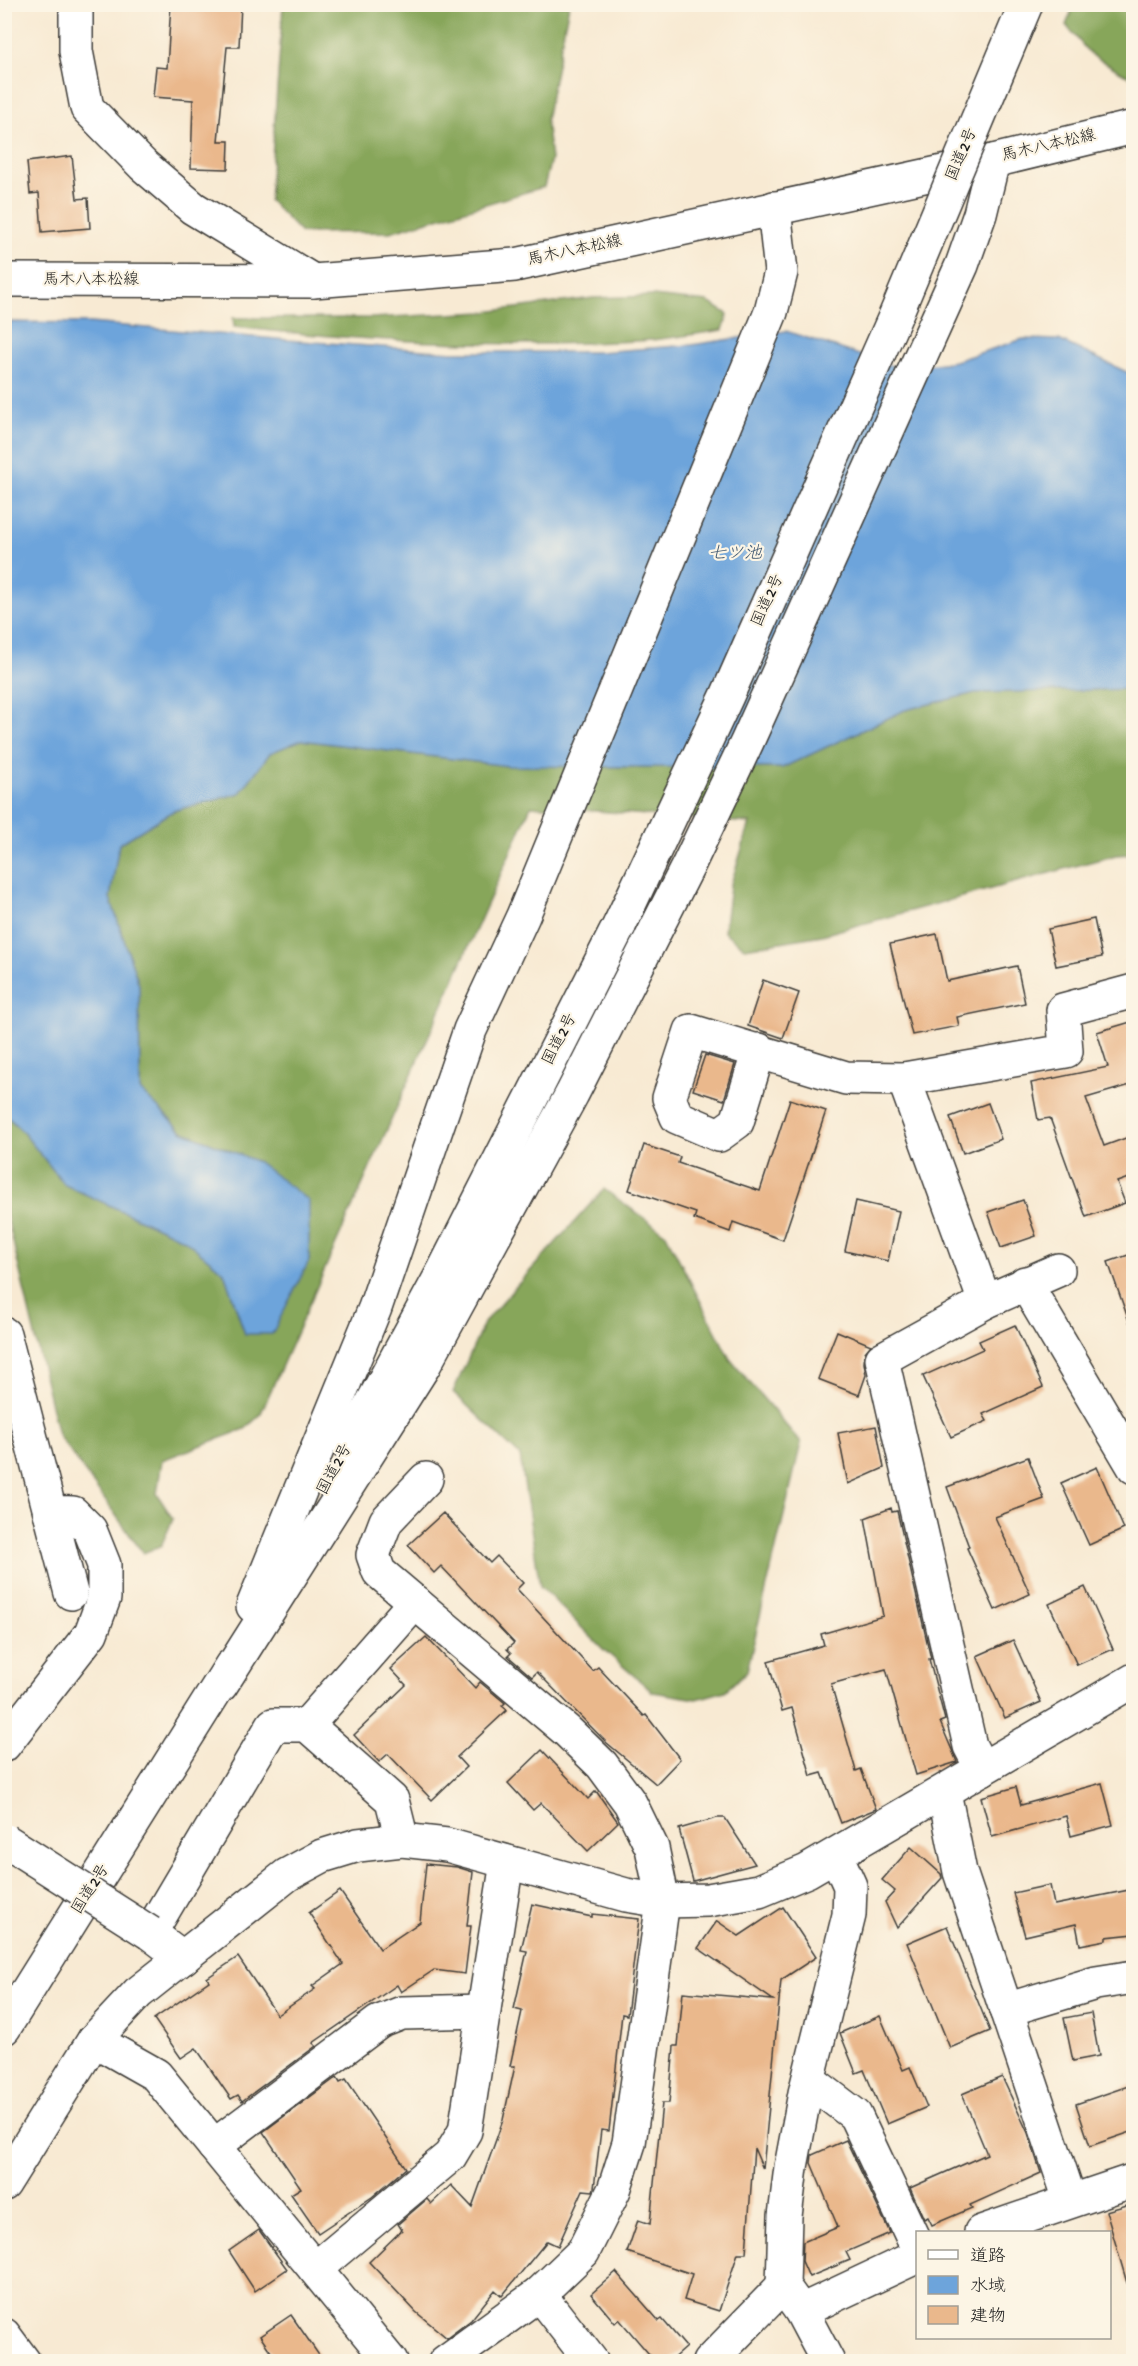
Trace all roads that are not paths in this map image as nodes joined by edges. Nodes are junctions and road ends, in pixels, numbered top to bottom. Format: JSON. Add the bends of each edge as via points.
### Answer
{"nodes":[{"id":1,"x":76,"y":4,"type":"edge"},
{"id":2,"x":1026,"y":4,"type":"edge"},
{"id":3,"x":1134,"y":128,"type":"edge"},
{"id":4,"x":993,"y":161,"type":"junction"},
{"id":5,"x":774,"y":208,"type":"junction"},
{"id":6,"x":4,"y":280,"type":"edge"},
{"id":7,"x":313,"y":281,"type":"junction"},
{"id":8,"x":1134,"y":991,"type":"edge"},
{"id":9,"x":759,"y":1050,"type":"dead end"},
{"id":10,"x":904,"y":1079,"type":"junction"},
{"id":11,"x":1058,"y":1270,"type":"dead end"},
{"id":12,"x":1025,"y":1283,"type":"junction"},
{"id":13,"x":985,"y":1302,"type":"junction"},
{"id":14,"x":4,"y":1334,"type":"edge"},
{"id":15,"x":1134,"y":1467,"type":"edge"},
{"id":16,"x":426,"y":1479,"type":"dead end"},
{"id":17,"x":50,"y":1512,"type":"junction"},
{"id":18,"x":71,"y":1593,"type":"dead end"},
{"id":19,"x":415,"y":1602,"type":"junction"},
{"id":20,"x":1134,"y":1680,"type":"edge"},
{"id":21,"x":221,"y":1685,"type":"junction"},
{"id":22,"x":307,"y":1725,"type":"junction"},
{"id":23,"x":4,"y":1745,"type":"edge"},
{"id":24,"x":982,"y":1769,"type":"junction"},
{"id":25,"x":944,"y":1792,"type":"junction"},
{"id":26,"x":5,"y":1840,"type":"edge"},
{"id":27,"x":402,"y":1840,"type":"junction"},
{"id":28,"x":836,"y":1855,"type":"junction"},
{"id":29,"x":507,"y":1862,"type":"junction"},
{"id":30,"x":663,"y":1901,"type":"junction"},
{"id":31,"x":150,"y":1932,"type":"junction"},
{"id":32,"x":183,"y":1958,"type":"junction"},
{"id":33,"x":1134,"y":1977,"type":"edge"},
{"id":34,"x":1006,"y":2010,"type":"junction"},
{"id":35,"x":484,"y":2011,"type":"junction"},
{"id":36,"x":4,"y":2028,"type":"edge"},
{"id":37,"x":94,"y":2040,"type":"junction"},
{"id":38,"x":809,"y":2080,"type":"junction"},
{"id":39,"x":214,"y":2146,"type":"junction"},
{"id":40,"x":1134,"y":2180,"type":"edge"},
{"id":41,"x":4,"y":2184,"type":"edge"},
{"id":42,"x":1070,"y":2200,"type":"junction"},
{"id":43,"x":984,"y":2231,"type":"edge"},
{"id":44,"x":916,"y":2245,"type":"edge"},
{"id":45,"x":916,"y":2257,"type":"edge"},
{"id":46,"x":315,"y":2269,"type":"junction"},
{"id":47,"x":539,"y":2294,"type":"junction"},
{"id":48,"x":792,"y":2299,"type":"junction"},
{"id":49,"x":4,"y":2335,"type":"edge"},
{"id":50,"x":24,"y":2361,"type":"edge"},
{"id":51,"x":391,"y":2361,"type":"edge"},
{"id":52,"x":445,"y":2361,"type":"edge"},
{"id":53,"x":592,"y":2361,"type":"edge"},
{"id":54,"x":709,"y":2361,"type":"edge"},
{"id":55,"x":828,"y":2361,"type":"edge"}],
"edges":[{"from":1,"to":7,"type":"main road","via":[[76,51],[87,108],[142,165],[193,208]]},
{"from":2,"to":21,"type":"main road","name":"国道2号","bridge":true,"via":[[884,341],[727,696],[620,924],[444,1270]]},
{"from":3,"to":4,"type":"main road","name":"馬木八本松線"},
{"from":4,"to":5,"type":"main road","name":"馬木八本松線"},
{"from":4,"to":21,"type":"main road","via":[[962,265],[688,866],[572,1094],[423,1367]]},
{"from":5,"to":7,"type":"main road","name":"馬木八本松線","via":[[515,265]]},
{"from":5,"to":21,"type":"main road","via":[[781,272],[771,312],[523,915],[470,1030],[375,1308]]},
{"from":6,"to":7,"type":"main road","name":"馬木八本松線"},
{"from":8,"to":10,"type":"main road","via":[[1063,1010],[1066,1051]]},
{"from":9,"to":10,"type":"main road","via":[[846,1078]]},
{"from":10,"to":13,"type":"main road"},
{"from":11,"to":12,"type":"main road"},
{"from":12,"to":13,"type":"main road"},
{"from":12,"to":15,"type":"main road"},
{"from":13,"to":24,"type":"main road","via":[[882,1359],[970,1746]]},
{"from":14,"to":17,"type":"main road"},
{"from":16,"to":19,"type":"main road","via":[[386,1521],[373,1555],[379,1572]]},
{"from":17,"to":18,"type":"main road"},
{"from":17,"to":23,"type":"main road","via":[[73,1513],[90,1530],[104,1565],[104,1598],[91,1633]]},
{"from":19,"to":22,"type":"main road"},
{"from":19,"to":30,"type":"main road","via":[[602,1765],[630,1803],[652,1848]]},
{"from":20,"to":24,"type":"main road"},
{"from":21,"to":36,"type":"main road","name":"国道2号"},
{"from":22,"to":27,"type":"main road","via":[[392,1800]]},
{"from":22,"to":31,"type":"main road","via":[[273,1725]]},
{"from":24,"to":25,"type":"main road"},
{"from":25,"to":28,"type":"main road"},
{"from":25,"to":34,"type":"main road","via":[[960,1872]]},
{"from":26,"to":31,"type":"main road","bridge":true},
{"from":27,"to":29,"type":"main road","via":[[447,1845]]},
{"from":27,"to":32,"type":"main road","via":[[358,1845],[322,1856],[287,1875]]},
{"from":28,"to":30,"type":"main road","via":[[759,1891],[708,1900]]},
{"from":28,"to":38,"type":"main road","via":[[850,1886],[849,1915]]},
{"from":29,"to":30,"type":"main road","via":[[626,1895]]},
{"from":29,"to":35,"type":"main road"},
{"from":30,"to":47,"type":"main road","via":[[629,2143],[614,2190],[583,2252]]},
{"from":31,"to":32,"type":"main road"},
{"from":32,"to":37,"type":"main road","via":[[138,1993]]},
{"from":33,"to":34,"type":"main road","via":[[1096,1983]]},
{"from":34,"to":42,"type":"main road"},
{"from":35,"to":39,"type":"main road","via":[[402,2013],[379,2022]]},
{"from":35,"to":46,"type":"main road","via":[[465,2132],[450,2156]]},
{"from":37,"to":39,"type":"main road","via":[[156,2075]]},
{"from":37,"to":41,"type":"main road"},
{"from":38,"to":44,"type":"main road","via":[[855,2115]]},
{"from":38,"to":48,"type":"main road","via":[[786,2206]]},
{"from":39,"to":46,"type":"main road"},
{"from":40,"to":42,"type":"main road"},
{"from":42,"to":43,"type":"main road"},
{"from":45,"to":48,"type":"main road"},
{"from":46,"to":51,"type":"main road"},
{"from":47,"to":52,"type":"main road"},
{"from":47,"to":53,"type":"main road"},
{"from":48,"to":54,"type":"main road"},
{"from":48,"to":55,"type":"main road"},
{"from":49,"to":50,"type":"main road"}]}
